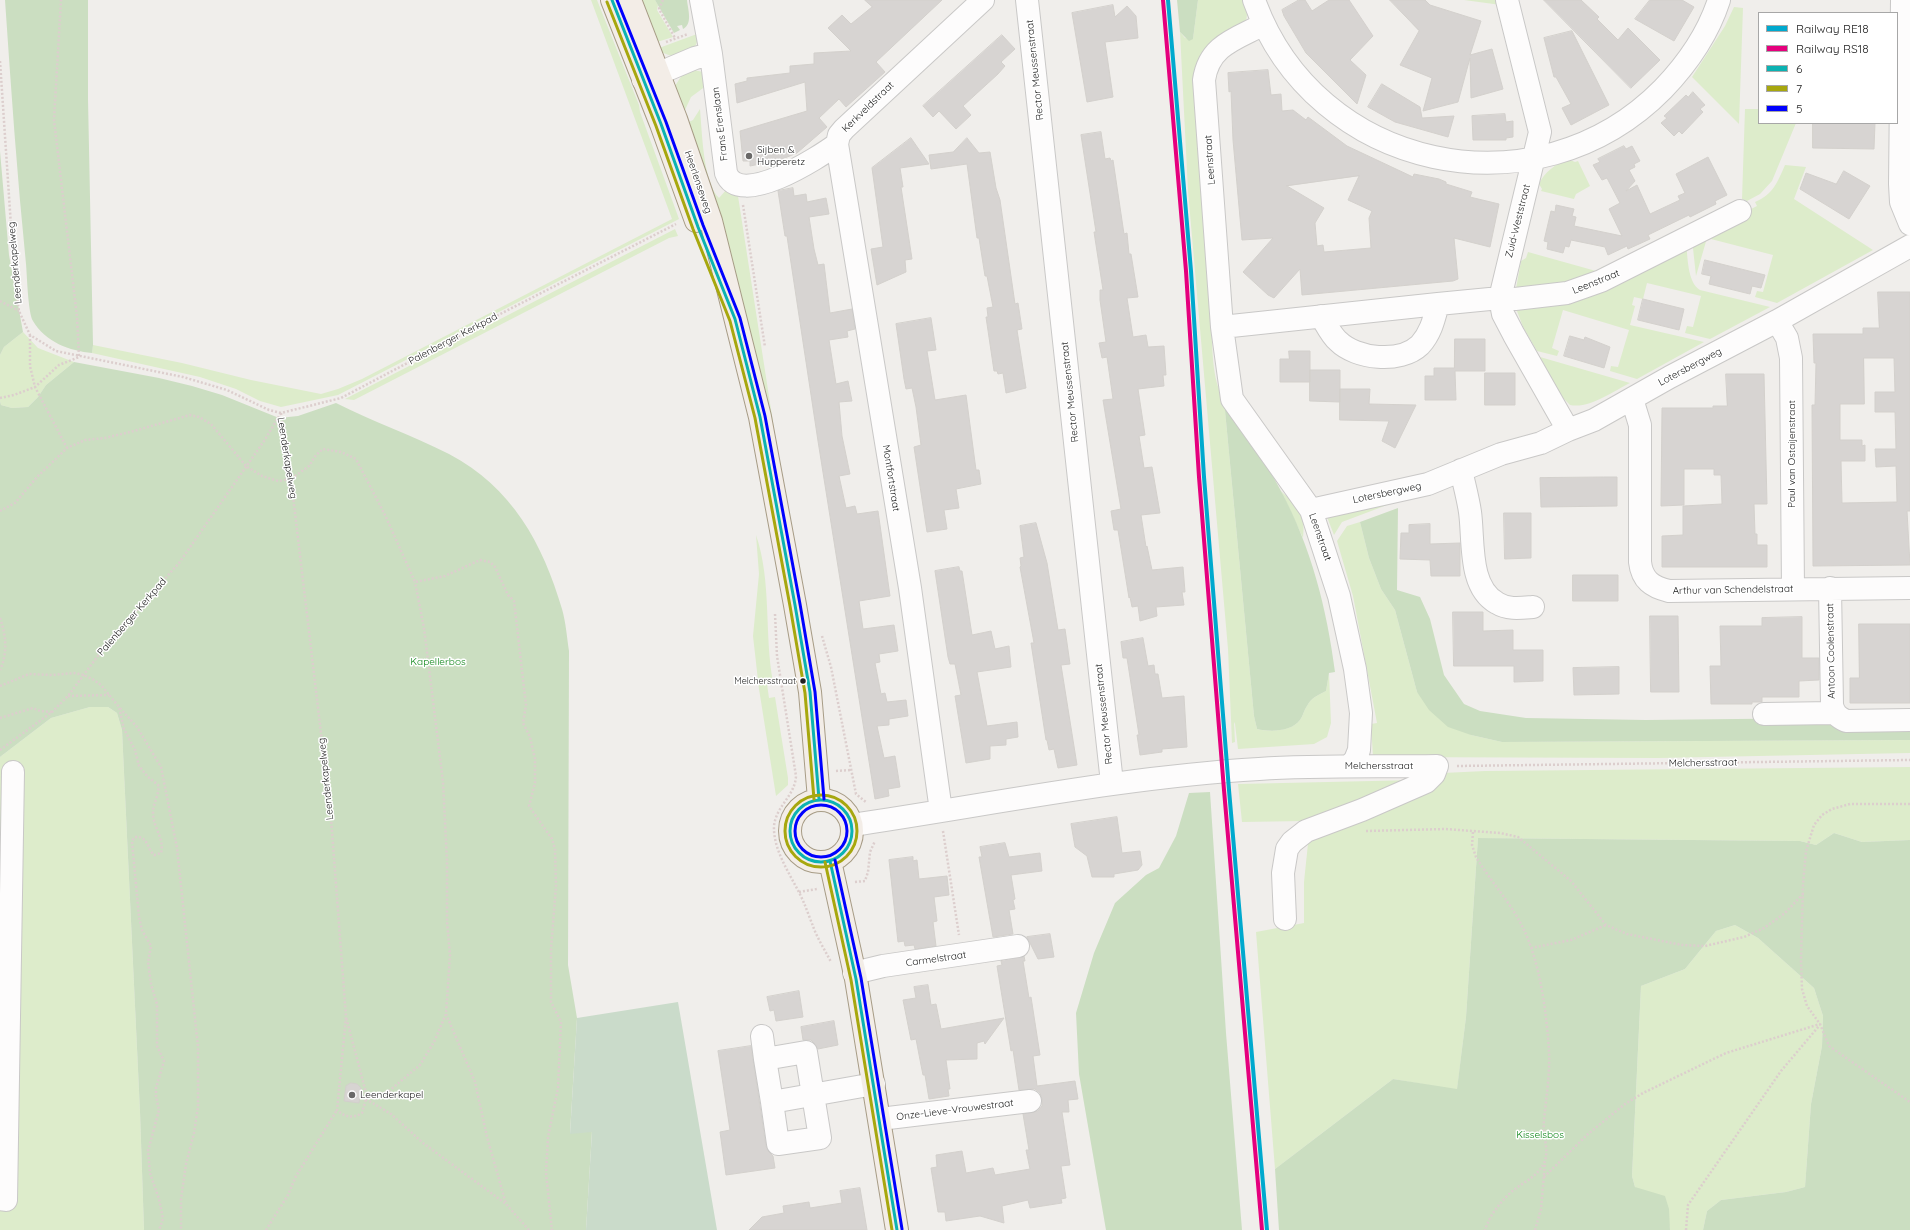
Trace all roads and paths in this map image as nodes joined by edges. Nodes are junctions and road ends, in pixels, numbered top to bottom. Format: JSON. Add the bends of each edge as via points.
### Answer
{"nodes":[{"id":1,"x":61,"y":0,"type":"edge"},
{"id":2,"x":612,"y":0,"type":"edge"},
{"id":3,"x":630,"y":0,"type":"edge"},
{"id":4,"x":663,"y":0,"type":"edge"},
{"id":5,"x":702,"y":0,"type":"edge"},
{"id":6,"x":983,"y":0,"type":"edge"},
{"id":7,"x":1027,"y":0,"type":"edge"},
{"id":8,"x":1254,"y":0,"type":"edge"},
{"id":9,"x":1508,"y":0,"type":"edge"},
{"id":10,"x":1719,"y":0,"type":"edge"},
{"id":11,"x":1902,"y":0,"type":"edge"},
{"id":12,"x":1264,"y":24,"type":"junction"},
{"id":13,"x":707,"y":30,"type":"junction"},
{"id":14,"x":675,"y":38,"type":"junction"},
{"id":15,"x":650,"y":49,"type":"junction"},
{"id":16,"x":711,"y":54,"type":"junction"},
{"id":17,"x":0,"y":61,"type":"edge"},
{"id":18,"x":651,"y":77,"type":"junction"},
{"id":19,"x":837,"y":144,"type":"junction"},
{"id":20,"x":1534,"y":159,"type":"junction"},
{"id":21,"x":740,"y":186,"type":"joint"},
{"id":22,"x":1740,"y":210,"type":"dead end"},
{"id":23,"x":677,"y":224,"type":"dead end"},
{"id":24,"x":1910,"y":224,"type":"edge"},
{"id":25,"x":1910,"y":246,"type":"edge"},
{"id":26,"x":1500,"y":298,"type":"junction"},
{"id":27,"x":0,"y":301,"type":"edge"},
{"id":28,"x":1438,"y":304,"type":"junction"},
{"id":29,"x":19,"y":311,"type":"junction"},
{"id":30,"x":1321,"y":316,"type":"junction"},
{"id":31,"x":1777,"y":321,"type":"junction"},
{"id":32,"x":1222,"y":327,"type":"junction"},
{"id":33,"x":30,"y":335,"type":"junction"},
{"id":34,"x":79,"y":357,"type":"junction"},
{"id":35,"x":35,"y":387,"type":"junction"},
{"id":36,"x":0,"y":398,"type":"edge"},
{"id":37,"x":1632,"y":399,"type":"junction"},
{"id":38,"x":281,"y":413,"type":"junction"},
{"id":39,"x":1568,"y":430,"type":"junction"},
{"id":40,"x":68,"y":448,"type":"junction"},
{"id":41,"x":246,"y":466,"type":"junction"},
{"id":42,"x":1461,"y":470,"type":"junction"},
{"id":43,"x":291,"y":479,"type":"junction"},
{"id":44,"x":1312,"y":510,"type":"junction"},
{"id":45,"x":0,"y":511,"type":"edge"},
{"id":46,"x":414,"y":582,"type":"junction"},
{"id":47,"x":1830,"y":588,"type":"junction"},
{"id":48,"x":1910,"y":588,"type":"edge"},
{"id":49,"x":1793,"y":589,"type":"junction"},
{"id":50,"x":1533,"y":607,"type":"dead end"},
{"id":51,"x":0,"y":618,"type":"edge"},
{"id":52,"x":0,"y":670,"type":"edge"},
{"id":53,"x":84,"y":675,"type":"junction"},
{"id":54,"x":0,"y":686,"type":"edge"},
{"id":55,"x":109,"y":695,"type":"junction"},
{"id":56,"x":68,"y":696,"type":"junction"},
{"id":57,"x":118,"y":707,"type":"junction"},
{"id":58,"x":52,"y":712,"type":"junction"},
{"id":59,"x":1834,"y":713,"type":"junction"},
{"id":60,"x":1764,"y":714,"type":"dead end"},
{"id":61,"x":0,"y":718,"type":"edge"},
{"id":62,"x":1910,"y":720,"type":"edge"},
{"id":63,"x":0,"y":750,"type":"edge"},
{"id":64,"x":1910,"y":760,"type":"edge"},
{"id":65,"x":1349,"y":766,"type":"junction"},
{"id":66,"x":1437,"y":766,"type":"junction"},
{"id":67,"x":850,"y":770,"type":"dead end"},
{"id":68,"x":13,"y":772,"type":"dead end"},
{"id":69,"x":796,"y":776,"type":"dead end"},
{"id":70,"x":1112,"y":784,"type":"junction"},
{"id":71,"x":819,"y":800,"type":"junction"},
{"id":72,"x":1910,"y":804,"type":"edge"},
{"id":73,"x":941,"y":812,"type":"junction"},
{"id":74,"x":879,"y":821,"type":"junction"},
{"id":75,"x":852,"y":825,"type":"junction"},
{"id":76,"x":1360,"y":831,"type":"dead end"},
{"id":77,"x":1473,"y":832,"type":"junction"},
{"id":78,"x":830,"y":862,"type":"junction"},
{"id":79,"x":1803,"y":894,"type":"junction"},
{"id":80,"x":804,"y":904,"type":"dead end"},
{"id":81,"x":1285,"y":919,"type":"dead end"},
{"id":82,"x":1606,"y":925,"type":"junction"},
{"id":83,"x":1018,"y":946,"type":"dead end"},
{"id":84,"x":1531,"y":948,"type":"junction"},
{"id":85,"x":962,"y":955,"type":"junction"},
{"id":86,"x":854,"y":973,"type":"junction"},
{"id":87,"x":446,"y":1014,"type":"junction"},
{"id":88,"x":346,"y":1018,"type":"junction"},
{"id":89,"x":1820,"y":1024,"type":"junction"},
{"id":90,"x":762,"y":1036,"type":"dead end"},
{"id":91,"x":765,"y":1059,"type":"junction"},
{"id":92,"x":874,"y":1084,"type":"junction"},
{"id":93,"x":812,"y":1095,"type":"junction"},
{"id":94,"x":366,"y":1099,"type":"junction"},
{"id":95,"x":1030,"y":1101,"type":"dead end"},
{"id":96,"x":772,"y":1102,"type":"junction"},
{"id":97,"x":1910,"y":1102,"type":"edge"},
{"id":98,"x":337,"y":1110,"type":"junction"},
{"id":99,"x":880,"y":1120,"type":"junction"},
{"id":100,"x":1545,"y":1162,"type":"junction"},
{"id":101,"x":1544,"y":1176,"type":"junction"},
{"id":102,"x":0,"y":1199,"type":"edge"},
{"id":103,"x":506,"y":1204,"type":"junction"},
{"id":104,"x":159,"y":1230,"type":"edge"},
{"id":105,"x":181,"y":1230,"type":"edge"},
{"id":106,"x":266,"y":1230,"type":"edge"},
{"id":107,"x":528,"y":1230,"type":"edge"},
{"id":108,"x":552,"y":1230,"type":"edge"},
{"id":109,"x":897,"y":1230,"type":"edge"},
{"id":110,"x":1485,"y":1230,"type":"edge"},
{"id":111,"x":1535,"y":1230,"type":"edge"},
{"id":112,"x":1686,"y":1230,"type":"edge"}],
"edges":[{"from":1,"to":34,"type":"path","via":[[54,120],[77,317]]},
{"from":2,"to":18,"type":"main road","name":"Heerlenseweg"},
{"from":3,"to":15,"type":"main road","name":"Heerlenseweg"},
{"from":4,"to":14,"type":"path","via":[[659,9]]},
{"from":5,"to":13,"type":"street","name":"Frans Erenslaan"},
{"from":6,"to":19,"type":"street","name":"Kerkveldstraat","via":[[844,129]]},
{"from":7,"to":70,"type":"street","name":"Rector Meussenstraat"},
{"from":8,"to":12,"type":"street"},
{"from":9,"to":20,"type":"street","name":"Zuid-Weststraat","via":[[1539,126]]},
{"from":10,"to":20,"type":"street","via":[[1708,27],[1684,64],[1638,112],[1581,145]]},
{"from":11,"to":24,"type":"street","via":[[1900,184],[1901,202]]},
{"from":12,"to":20,"type":"street","via":[[1288,65],[1309,89],[1338,115],[1378,139],[1423,156],[1461,162],[1493,164]]},
{"from":12,"to":32,"type":"street","name":"Leenstraat","via":[[1221,46],[1212,56],[1205,74]]},
{"from":13,"to":14,"type":"path"},
{"from":13,"to":16,"type":"street","name":"Frans Erenslaan"},
{"from":14,"to":15,"type":"path"},
{"from":15,"to":18,"type":"main road","name":"Heerlenseweg"},
{"from":16,"to":18,"type":"street"},
{"from":16,"to":21,"type":"street","name":"Frans Erenslaan","via":[[726,173],[729,180]]},
{"from":17,"to":29,"type":"path","name":"Leenderkapelweg","via":[[15,286]]},
{"from":18,"to":71,"type":"main road","name":"Heerlenseweg","via":[[698,227],[735,319],[763,432],[810,692]]},
{"from":19,"to":21,"type":"street","name":"Kerkveldstraat","via":[[818,158],[772,180],[751,187]]},
{"from":19,"to":73,"type":"street","name":"Montfortstraat","via":[[910,588]]},
{"from":20,"to":26,"type":"street","name":"Zuid-Weststraat"},
{"from":22,"to":26,"type":"street","name":"Leenstraat","via":[[1581,289],[1554,295]]},
{"from":23,"to":38,"type":"path","name":"Palenberger Kerkpad","via":[[341,398]]},
{"from":25,"to":31,"type":"street","name":"Lotersbergweg"},
{"from":26,"to":28,"type":"street","name":"Leenstraat"},
{"from":26,"to":39,"type":"street","name":"Zuid-Weststraat","via":[[1503,314]]},
{"from":27,"to":29,"type":"path"},
{"from":28,"to":30,"type":"street","name":"Leenstraat"},
{"from":28,"to":30,"type":"street","via":[[1429,333],[1419,346],[1403,354],[1385,358],[1349,350],[1337,341]]},
{"from":29,"to":33,"type":"path","name":"Leenderkapelweg"},
{"from":30,"to":32,"type":"street","name":"Leenstraat"},
{"from":31,"to":37,"type":"street","name":"Lotersbergweg"},
{"from":31,"to":49,"type":"street","name":"Paul van Ostaijenstraat","via":[[1787,338],[1791,358]]},
{"from":32,"to":44,"type":"street","name":"Leenstraat","via":[[1232,399]]},
{"from":33,"to":34,"type":"path","name":"Leenderkapelweg","via":[[56,351]]},
{"from":33,"to":35,"type":"path","via":[[30,366]]},
{"from":34,"to":35,"type":"path","via":[[59,365]]},
{"from":34,"to":38,"type":"path","name":"Leenderkapelweg","via":[[183,376],[227,390],[264,408]]},
{"from":35,"to":36,"type":"path"},
{"from":35,"to":40,"type":"path"},
{"from":37,"to":39,"type":"street","name":"Lotersbergweg","via":[[1594,420]]},
{"from":37,"to":49,"type":"street","name":"Arthur van Schendelstraat","via":[[1640,425],[1639,556],[1646,581],[1657,588],[1669,591]]},
{"from":38,"to":41,"type":"path","name":"Palenberger Kerkpad"},
{"from":38,"to":43,"type":"path","name":"Leenderkapelweg"},
{"from":39,"to":42,"type":"street","name":"Lotersbergweg","via":[[1541,443],[1501,454]]},
{"from":40,"to":41,"type":"path","via":[[85,440],[146,429],[190,415],[210,424]]},
{"from":40,"to":45,"type":"path","via":[[37,477],[15,503]]},
{"from":41,"to":43,"type":"path","via":[[262,476],[278,481]]},
{"from":41,"to":53,"type":"path","name":"Palenberger Kerkpad","via":[[179,563],[109,642]]},
{"from":42,"to":44,"type":"street","name":"Lotersbergweg","via":[[1428,484]]},
{"from":42,"to":50,"type":"street","via":[[1470,512],[1475,566],[1482,588],[1496,603],[1507,608]]},
{"from":43,"to":46,"type":"path","via":[[309,466],[323,449],[341,452],[356,459],[385,515]]},
{"from":43,"to":88,"type":"path","name":"Leenderkapelweg","via":[[331,818]]},
{"from":44,"to":65,"type":"street","name":"Leenstraat","via":[[1339,596],[1355,669],[1361,713],[1359,750]]},
{"from":46,"to":87,"type":"path","via":[[424,628],[443,782],[450,955]]},
{"from":46,"to":108,"type":"path","via":[[444,576],[480,560],[490,562],[514,601],[526,705],[523,723],[530,737],[536,766],[530,806],[552,839],[554,849],[556,886],[551,949],[551,1002],[562,1022],[558,1088],[548,1137],[546,1173]]},
{"from":47,"to":48,"type":"street","name":"Arthur van Schendelstraat"},
{"from":47,"to":49,"type":"street","name":"Arthur van Schendelstraat"},
{"from":47,"to":59,"type":"street","name":"Antoon Coolenstraat"},
{"from":51,"to":52,"type":"path","via":[[5,632],[5,660]]},
{"from":53,"to":54,"type":"path","via":[[29,674]]},
{"from":53,"to":55,"type":"path","via":[[101,685]]},
{"from":53,"to":56,"type":"path","name":"Palenberger Kerkpad"},
{"from":55,"to":56,"type":"path"},
{"from":55,"to":57,"type":"path"},
{"from":56,"to":58,"type":"path","name":"Palenberger Kerkpad"},
{"from":57,"to":104,"type":"path","via":[[139,766],[159,789],[153,804],[153,814],[162,847],[161,853],[154,855],[146,840],[141,837],[135,837],[132,841],[139,917],[150,946],[148,962],[157,1004],[157,1046],[164,1060],[156,1088],[159,1110],[148,1151],[150,1173],[163,1219]]},
{"from":57,"to":105,"type":"path","via":[[137,727],[161,767],[177,848],[198,1048],[198,1107],[181,1200]]},
{"from":58,"to":61,"type":"path","via":[[33,708]]},
{"from":58,"to":63,"type":"path","name":"Palenberger Kerkpad"},
{"from":59,"to":60,"type":"street","name":"Antoon Coolenstraat"},
{"from":59,"to":62,"type":"street","name":"Antoon Coolenstraat","via":[[1846,721]]},
{"from":64,"to":66,"type":"path","name":"Melchersstraat"},
{"from":65,"to":66,"type":"street","name":"Melchersstraat"},
{"from":65,"to":70,"type":"street","name":"Melchersstraat","via":[[1259,769]]},
{"from":66,"to":81,"type":"street","via":[[1434,774],[1426,782],[1306,831],[1292,842],[1287,849],[1283,873]]},
{"from":67,"to":74,"type":"path","via":[[856,794],[874,808]]},
{"from":68,"to":102,"type":"street","via":[[6,1200]]},
{"from":69,"to":80,"type":"path","via":[[793,791],[777,816],[774,827],[779,850]]},
{"from":70,"to":73,"type":"street","name":"Melchersstraat"},
{"from":71,"to":75,"type":"main road","via":[[834,802],[841,806]]},
{"from":71,"to":78,"type":"main road","via":[[803,805],[797,811],[790,828],[790,836],[793,845],[804,858],[812,862]]},
{"from":72,"to":79,"type":"path","via":[[1850,804],[1822,815],[1814,825],[1806,851]]},
{"from":73,"to":74,"type":"street","name":"Melchersstraat"},
{"from":73,"to":85,"type":"path"},
{"from":74,"to":75,"type":"street","name":"Melchersstraat"},
{"from":75,"to":78,"type":"main road","via":[[851,844],[838,858]]},
{"from":76,"to":77,"type":"path","via":[[1445,829]]},
{"from":77,"to":82,"type":"path","via":[[1518,837],[1571,881]]},
{"from":77,"to":84,"type":"path","via":[[1472,845],[1476,857],[1524,930]]},
{"from":78,"to":86,"type":"main road"},
{"from":79,"to":82,"type":"path","via":[[1785,913],[1764,928],[1744,937],[1705,946],[1682,945],[1627,934]]},
{"from":79,"to":89,"type":"path","via":[[1802,989],[1807,1006]]},
{"from":82,"to":84,"type":"path","via":[[1571,940]]},
{"from":83,"to":85,"type":"street","name":"Carmelstraat"},
{"from":84,"to":100,"type":"path","via":[[1543,999],[1549,1052],[1548,1092],[1543,1123],[1546,1142]]},
{"from":85,"to":86,"type":"street","name":"Carmelstraat","via":[[883,966]]},
{"from":86,"to":92,"type":"main road"},
{"from":87,"to":94,"type":"path","via":[[434,1042],[420,1065],[389,1091]]},
{"from":87,"to":103,"type":"path","via":[[475,1082]]},
{"from":88,"to":94,"type":"path"},
{"from":88,"to":98,"type":"path"},
{"from":89,"to":97,"type":"path","via":[[1829,1046]]},
{"from":89,"to":101,"type":"path","via":[[1726,1053],[1643,1093],[1588,1134]]},
{"from":89,"to":112,"type":"path","via":[[1781,1071],[1688,1205]]},
{"from":90,"to":91,"type":"street"},
{"from":91,"to":93,"type":"street","via":[[806,1052]]},
{"from":91,"to":96,"type":"street"},
{"from":92,"to":93,"type":"street"},
{"from":92,"to":99,"type":"main road"},
{"from":93,"to":96,"type":"street"},
{"from":93,"to":96,"type":"street","via":[[820,1138],[778,1144]]},
{"from":94,"to":98,"type":"path","via":[[362,1113],[356,1117],[348,1117]]},
{"from":94,"to":103,"type":"path","via":[[391,1114],[423,1143]]},
{"from":95,"to":99,"type":"street","name":"Onze-Lieve-Vrouwestraat"},
{"from":98,"to":106,"type":"path"},
{"from":99,"to":109,"type":"main road"},
{"from":100,"to":101,"type":"path"},
{"from":100,"to":110,"type":"path","via":[[1537,1173],[1508,1194],[1489,1219]]},
{"from":101,"to":111,"type":"path","via":[[1542,1209]]},
{"from":103,"to":107,"type":"path"}]}
